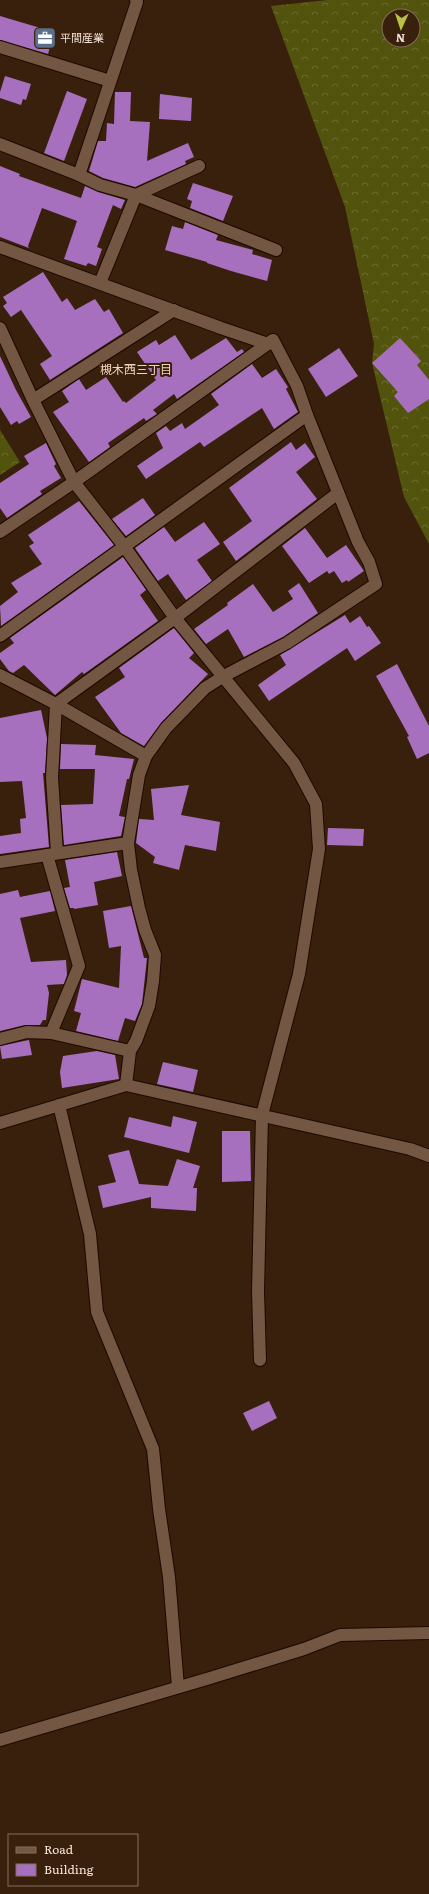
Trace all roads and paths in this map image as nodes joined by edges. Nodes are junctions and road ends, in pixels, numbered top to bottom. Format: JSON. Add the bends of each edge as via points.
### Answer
{"nodes":[{"id":1,"x":136,"y":0,"type":"edge"},
{"id":2,"x":0,"y":47,"type":"edge"},
{"id":3,"x":110,"y":81,"type":"junction"},
{"id":4,"x":0,"y":144,"type":"edge"},
{"id":5,"x":199,"y":166,"type":"dead end"},
{"id":6,"x":79,"y":175,"type":"junction"},
{"id":7,"x":136,"y":195,"type":"junction"},
{"id":8,"x":0,"y":246,"type":"edge"},
{"id":9,"x":276,"y":250,"type":"dead end"},
{"id":10,"x":100,"y":283,"type":"junction"},
{"id":11,"x":174,"y":310,"type":"junction"},
{"id":12,"x":0,"y":328,"type":"edge"},
{"id":13,"x":268,"y":344,"type":"junction"},
{"id":14,"x":33,"y":400,"type":"junction"},
{"id":15,"x":307,"y":415,"type":"junction"},
{"id":16,"x":74,"y":482,"type":"junction"},
{"id":17,"x":338,"y":493,"type":"junction"},
{"id":18,"x":0,"y":532,"type":"edge"},
{"id":19,"x":124,"y":546,"type":"junction"},
{"id":20,"x":175,"y":618,"type":"junction"},
{"id":21,"x":0,"y":636,"type":"edge"},
{"id":22,"x":0,"y":675,"type":"edge"},
{"id":23,"x":224,"y":676,"type":"junction"},
{"id":24,"x":56,"y":704,"type":"junction"},
{"id":25,"x":146,"y":756,"type":"junction"},
{"id":26,"x":128,"y":843,"type":"junction"},
{"id":27,"x":52,"y":854,"type":"junction"},
{"id":28,"x":0,"y":862,"type":"edge"},
{"id":29,"x":52,"y":1033,"type":"junction"},
{"id":30,"x":0,"y":1039,"type":"edge"},
{"id":31,"x":130,"y":1051,"type":"junction"},
{"id":32,"x":126,"y":1085,"type":"junction"},
{"id":33,"x":59,"y":1105,"type":"junction"},
{"id":34,"x":262,"y":1115,"type":"junction"},
{"id":35,"x":0,"y":1123,"type":"edge"},
{"id":36,"x":429,"y":1156,"type":"edge"},
{"id":37,"x":260,"y":1360,"type":"dead end"},
{"id":38,"x":429,"y":1633,"type":"edge"},
{"id":39,"x":178,"y":1687,"type":"junction"},
{"id":40,"x":0,"y":1740,"type":"edge"}],
"edges":[{"from":1,"to":3,"type":"street"},
{"from":2,"to":3,"type":"street"},
{"from":3,"to":6,"type":"street"},
{"from":4,"to":6,"type":"street"},
{"from":5,"to":7,"type":"street"},
{"from":6,"to":7,"type":"street","via":[[100,185]]},
{"from":7,"to":9,"type":"street"},
{"from":7,"to":10,"type":"street"},
{"from":8,"to":10,"type":"street"},
{"from":10,"to":11,"type":"street"},
{"from":11,"to":13,"type":"street"},
{"from":11,"to":14,"type":"street"},
{"from":12,"to":14,"type":"street"},
{"from":13,"to":15,"type":"street","via":[[273,340],[297,386]]},
{"from":13,"to":16,"type":"street"},
{"from":14,"to":16,"type":"street"},
{"from":15,"to":17,"type":"street"},
{"from":15,"to":19,"type":"street"},
{"from":16,"to":18,"type":"street"},
{"from":16,"to":19,"type":"street"},
{"from":17,"to":20,"type":"street"},
{"from":17,"to":23,"type":"street","via":[[358,542],[370,562],[376,584],[287,643]]},
{"from":19,"to":20,"type":"street"},
{"from":19,"to":21,"type":"street"},
{"from":20,"to":23,"type":"street"},
{"from":20,"to":24,"type":"street"},
{"from":22,"to":24,"type":"street"},
{"from":23,"to":25,"type":"street","via":[[205,688],[166,728]]},
{"from":23,"to":34,"type":"street","via":[[294,763],[316,804],[319,849],[299,974]]},
{"from":24,"to":25,"type":"street"},
{"from":24,"to":27,"type":"street","via":[[52,778]]},
{"from":25,"to":26,"type":"street","via":[[139,775]]},
{"from":26,"to":27,"type":"street"},
{"from":26,"to":31,"type":"street","via":[[139,908],[155,955],[149,1006]]},
{"from":27,"to":28,"type":"street"},
{"from":27,"to":29,"type":"street","via":[[79,966]]},
{"from":29,"to":30,"type":"street","via":[[27,1032]]},
{"from":29,"to":31,"type":"street"},
{"from":31,"to":32,"type":"street"},
{"from":32,"to":33,"type":"street"},
{"from":32,"to":34,"type":"street"},
{"from":33,"to":35,"type":"street"},
{"from":33,"to":39,"type":"street","via":[[90,1234],[97,1312],[153,1449],[169,1577]]},
{"from":34,"to":36,"type":"street","via":[[410,1149]]},
{"from":34,"to":37,"type":"street","via":[[258,1291]]},
{"from":38,"to":39,"type":"street","via":[[340,1635],[304,1649]]},
{"from":39,"to":40,"type":"street"}]}
